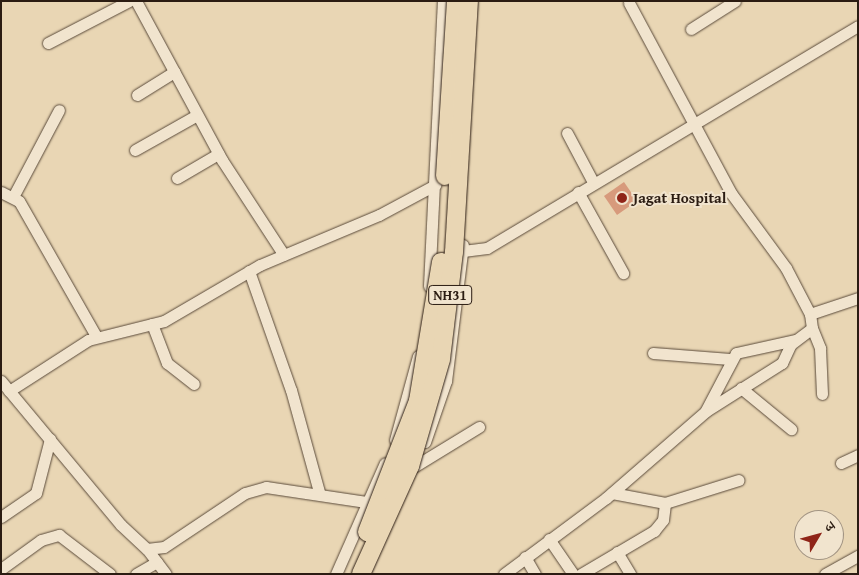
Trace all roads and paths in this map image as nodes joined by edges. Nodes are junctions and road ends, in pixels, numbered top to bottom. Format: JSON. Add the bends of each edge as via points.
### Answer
{"nodes":[{"id":1,"x":129,"y":1,"type":"edge"},
{"id":2,"x":136,"y":1,"type":"edge"},
{"id":3,"x":443,"y":1,"type":"edge"},
{"id":4,"x":456,"y":1,"type":"edge"},
{"id":5,"x":469,"y":1,"type":"edge"},
{"id":6,"x":477,"y":1,"type":"edge"},
{"id":7,"x":735,"y":1,"type":"edge"},
{"id":8,"x":629,"y":3,"type":"dead end"},
{"id":9,"x":858,"y":26,"type":"edge"},
{"id":10,"x":691,"y":29,"type":"dead end"},
{"id":11,"x":48,"y":43,"type":"dead end"},
{"id":12,"x":174,"y":72,"type":"junction"},
{"id":13,"x":137,"y":95,"type":"dead end"},
{"id":14,"x":59,"y":110,"type":"dead end"},
{"id":15,"x":197,"y":115,"type":"junction"},
{"id":16,"x":694,"y":123,"type":"junction"},
{"id":17,"x":567,"y":132,"type":"dead end"},
{"id":18,"x":135,"y":150,"type":"dead end"},
{"id":19,"x":218,"y":154,"type":"junction"},
{"id":20,"x":177,"y":178,"type":"dead end"},
{"id":21,"x":594,"y":182,"type":"junction"},
{"id":22,"x":435,"y":185,"type":"junction"},
{"id":23,"x":1,"y":192,"type":"edge"},
{"id":24,"x":578,"y":192,"type":"junction"},
{"id":25,"x":14,"y":195,"type":"junction"},
{"id":26,"x":463,"y":251,"type":"junction"},
{"id":27,"x":284,"y":255,"type":"junction"},
{"id":28,"x":249,"y":270,"type":"junction"},
{"id":29,"x":624,"y":273,"type":"dead end"},
{"id":30,"x":858,"y":298,"type":"edge"},
{"id":31,"x":810,"y":314,"type":"junction"},
{"id":32,"x":152,"y":324,"type":"junction"},
{"id":33,"x":812,"y":328,"type":"junction"},
{"id":34,"x":96,"y":336,"type":"junction"},
{"id":35,"x":795,"y":340,"type":"junction"},
{"id":36,"x":653,"y":353,"type":"dead end"},
{"id":37,"x":730,"y":359,"type":"junction"},
{"id":38,"x":1,"y":381,"type":"edge"},
{"id":39,"x":194,"y":384,"type":"dead end"},
{"id":40,"x":741,"y":388,"type":"junction"},
{"id":41,"x":9,"y":391,"type":"junction"},
{"id":42,"x":822,"y":394,"type":"dead end"},
{"id":43,"x":706,"y":411,"type":"junction"},
{"id":44,"x":479,"y":427,"type":"dead end"},
{"id":45,"x":791,"y":429,"type":"dead end"},
{"id":46,"x":50,"y":439,"type":"junction"},
{"id":47,"x":858,"y":455,"type":"edge"},
{"id":48,"x":841,"y":463,"type":"dead end"},
{"id":49,"x":415,"y":466,"type":"junction"},
{"id":50,"x":738,"y":480,"type":"dead end"},
{"id":51,"x":320,"y":492,"type":"junction"},
{"id":52,"x":612,"y":493,"type":"junction"},
{"id":53,"x":367,"y":502,"type":"junction"},
{"id":54,"x":665,"y":503,"type":"junction"},
{"id":55,"x":398,"y":505,"type":"junction"},
{"id":56,"x":1,"y":517,"type":"edge"},
{"id":57,"x":547,"y":540,"type":"junction"},
{"id":58,"x":147,"y":549,"type":"junction"},
{"id":59,"x":617,"y":552,"type":"junction"},
{"id":60,"x":529,"y":553,"type":"junction"},
{"id":61,"x":858,"y":556,"type":"edge"},
{"id":62,"x":156,"y":562,"type":"junction"},
{"id":63,"x":1,"y":569,"type":"edge"},
{"id":64,"x":110,"y":574,"type":"edge"},
{"id":65,"x":136,"y":574,"type":"edge"},
{"id":66,"x":166,"y":574,"type":"edge"},
{"id":67,"x":336,"y":574,"type":"edge"},
{"id":68,"x":349,"y":574,"type":"edge"},
{"id":69,"x":361,"y":574,"type":"edge"},
{"id":70,"x":368,"y":574,"type":"edge"},
{"id":71,"x":504,"y":574,"type":"edge"},
{"id":72,"x":535,"y":574,"type":"edge"},
{"id":73,"x":573,"y":574,"type":"edge"},
{"id":74,"x":581,"y":574,"type":"edge"},
{"id":75,"x":630,"y":574,"type":"edge"},
{"id":76,"x":825,"y":574,"type":"edge"}],
"edges":[{"from":1,"to":11,"type":"street"},
{"from":2,"to":12,"type":"street"},
{"from":3,"to":22,"type":"street"},
{"from":4,"to":68,"type":"highway","number":"NH31","bridge":true,"via":[[441,258],[432,338],[410,424]]},
{"from":5,"to":69,"type":"highway","number":"NH31","bridge":true,"via":[[454,252],[441,359],[410,466]]},
{"from":6,"to":26,"type":"street"},
{"from":7,"to":10,"type":"street"},
{"from":8,"to":16,"type":"street"},
{"from":9,"to":16,"type":"street"},
{"from":12,"to":13,"type":"street"},
{"from":12,"to":15,"type":"street"},
{"from":14,"to":25,"type":"street"},
{"from":15,"to":18,"type":"street"},
{"from":15,"to":19,"type":"street"},
{"from":16,"to":21,"type":"street"},
{"from":16,"to":31,"type":"street","via":[[731,193],[786,268]]},
{"from":17,"to":21,"type":"street"},
{"from":19,"to":20,"type":"street"},
{"from":19,"to":27,"type":"street"},
{"from":21,"to":24,"type":"street"},
{"from":22,"to":27,"type":"street"},
{"from":22,"to":53,"type":"street","via":[[428,299],[419,353],[394,446]]},
{"from":23,"to":25,"type":"street"},
{"from":24,"to":26,"type":"street","via":[[486,248]]},
{"from":24,"to":29,"type":"street"},
{"from":25,"to":34,"type":"street"},
{"from":26,"to":49,"type":"street","via":[[446,381]]},
{"from":27,"to":28,"type":"street"},
{"from":28,"to":32,"type":"street","via":[[186,311]]},
{"from":28,"to":51,"type":"street","via":[[291,390]]},
{"from":30,"to":31,"type":"street"},
{"from":31,"to":33,"type":"street"},
{"from":32,"to":34,"type":"street"},
{"from":32,"to":39,"type":"street","via":[[167,363]]},
{"from":33,"to":35,"type":"street"},
{"from":33,"to":42,"type":"street","via":[[820,348]]},
{"from":34,"to":41,"type":"street"},
{"from":35,"to":37,"type":"street","via":[[741,350]]},
{"from":35,"to":40,"type":"street","via":[[782,363]]},
{"from":36,"to":37,"type":"street"},
{"from":37,"to":43,"type":"street"},
{"from":38,"to":41,"type":"street"},
{"from":40,"to":43,"type":"street"},
{"from":40,"to":45,"type":"street"},
{"from":41,"to":46,"type":"street"},
{"from":43,"to":52,"type":"street"},
{"from":44,"to":49,"type":"street"},
{"from":46,"to":56,"type":"street","via":[[36,494]]},
{"from":46,"to":58,"type":"street","via":[[139,546]]},
{"from":47,"to":48,"type":"street"},
{"from":49,"to":55,"type":"street"},
{"from":50,"to":54,"type":"street"},
{"from":51,"to":53,"type":"street"},
{"from":51,"to":58,"type":"street","via":[[278,486],[254,489],[164,547]]},
{"from":52,"to":54,"type":"street"},
{"from":52,"to":57,"type":"street"},
{"from":53,"to":55,"type":"street"},
{"from":53,"to":67,"type":"street"},
{"from":54,"to":59,"type":"street","via":[[660,526]]},
{"from":55,"to":70,"type":"street"},
{"from":57,"to":60,"type":"street"},
{"from":57,"to":73,"type":"street"},
{"from":58,"to":62,"type":"street"},
{"from":59,"to":74,"type":"street"},
{"from":59,"to":75,"type":"street"},
{"from":60,"to":71,"type":"street"},
{"from":60,"to":72,"type":"street"},
{"from":61,"to":76,"type":"street"},
{"from":62,"to":65,"type":"street"},
{"from":62,"to":66,"type":"street"},
{"from":63,"to":64,"type":"street","via":[[41,540],[59,535]]}]}
